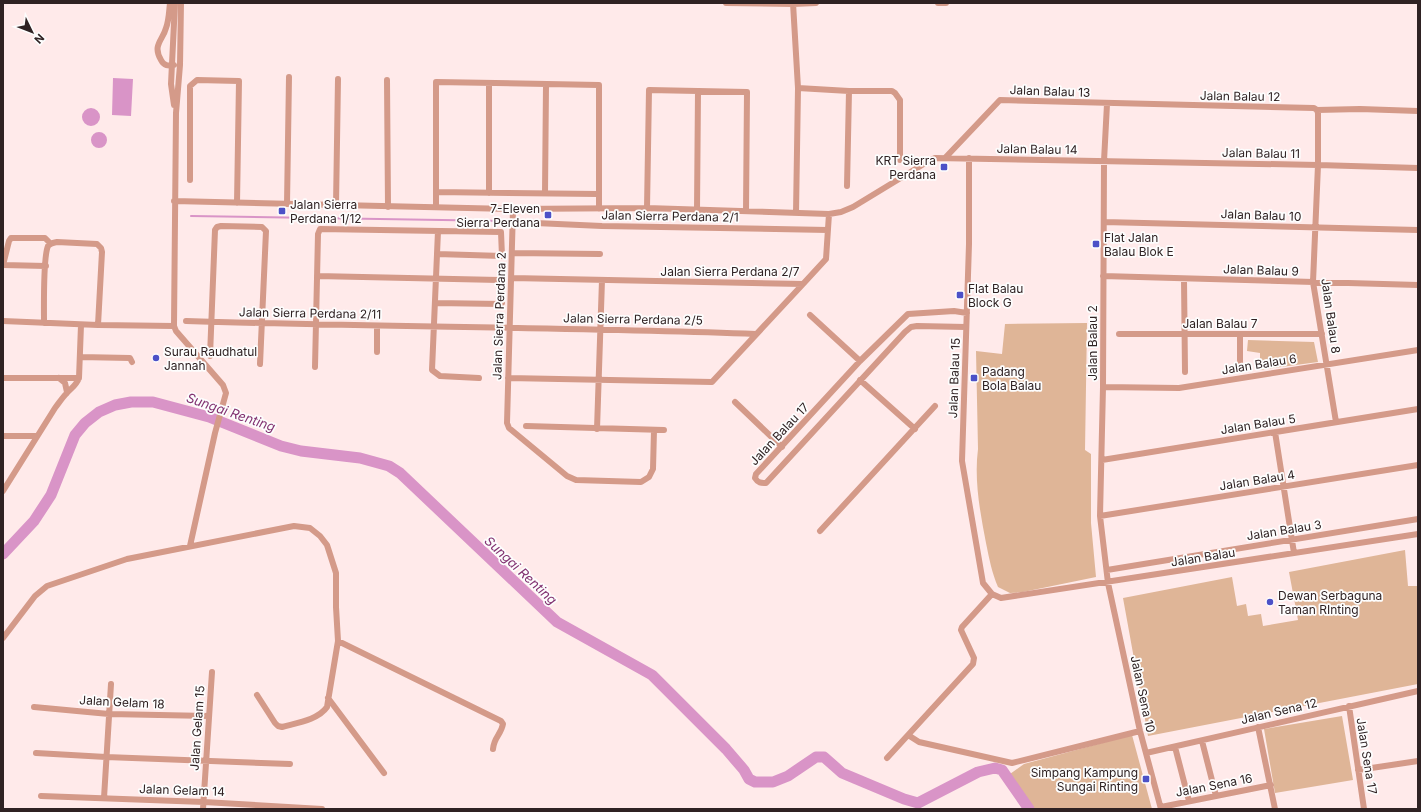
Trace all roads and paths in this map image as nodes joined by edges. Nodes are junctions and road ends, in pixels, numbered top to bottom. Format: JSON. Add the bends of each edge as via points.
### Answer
{"nodes":[{"id":1,"x":170,"y":3,"type":"edge"},
{"id":2,"x":175,"y":3,"type":"edge"},
{"id":3,"x":181,"y":3,"type":"edge"},
{"id":4,"x":726,"y":3,"type":"edge"},
{"id":5,"x":743,"y":3,"type":"edge"},
{"id":6,"x":816,"y":3,"type":"edge"},
{"id":7,"x":938,"y":3,"type":"edge"},
{"id":8,"x":946,"y":3,"type":"edge"},
{"id":9,"x":793,"y":4,"type":"edge"},
{"id":10,"x":180,"y":65,"type":"junction"},
{"id":11,"x":172,"y":66,"type":"junction"},
{"id":12,"x":289,"y":77,"type":"dead end"},
{"id":13,"x":338,"y":78,"type":"dead end"},
{"id":14,"x":387,"y":80,"type":"dead end"},
{"id":15,"x":489,"y":84,"type":"junction"},
{"id":16,"x":546,"y":85,"type":"junction"},
{"id":17,"x":798,"y":88,"type":"junction"},
{"id":18,"x":849,"y":91,"type":"junction"},
{"id":19,"x":698,"y":92,"type":"junction"},
{"id":20,"x":1107,"y":104,"type":"junction"},
{"id":21,"x":1317,"y":110,"type":"junction"},
{"id":22,"x":1418,"y":111,"type":"edge"},
{"id":23,"x":176,"y":112,"type":"junction"},
{"id":24,"x":945,"y":158,"type":"junction"},
{"id":25,"x":969,"y":158,"type":"junction"},
{"id":26,"x":900,"y":160,"type":"dead end"},
{"id":27,"x":1104,"y":161,"type":"junction"},
{"id":28,"x":1318,"y":165,"type":"junction"},
{"id":29,"x":1418,"y":168,"type":"edge"},
{"id":30,"x":190,"y":180,"type":"dead end"},
{"id":31,"x":847,"y":186,"type":"dead end"},
{"id":32,"x":436,"y":192,"type":"junction"},
{"id":33,"x":489,"y":193,"type":"junction"},
{"id":34,"x":545,"y":193,"type":"junction"},
{"id":35,"x":598,"y":194,"type":"junction"},
{"id":36,"x":174,"y":201,"type":"junction"},
{"id":37,"x":237,"y":203,"type":"junction"},
{"id":38,"x":287,"y":204,"type":"junction"},
{"id":39,"x":336,"y":205,"type":"junction"},
{"id":40,"x":388,"y":207,"type":"junction"},
{"id":41,"x":436,"y":207,"type":"junction"},
{"id":42,"x":647,"y":208,"type":"junction"},
{"id":43,"x":513,"y":209,"type":"junction"},
{"id":44,"x":598,"y":209,"type":"junction"},
{"id":45,"x":696,"y":210,"type":"junction"},
{"id":46,"x":746,"y":211,"type":"junction"},
{"id":47,"x":796,"y":214,"type":"junction"},
{"id":48,"x":829,"y":214,"type":"junction"},
{"id":49,"x":512,"y":222,"type":"junction"},
{"id":50,"x":1104,"y":222,"type":"junction"},
{"id":51,"x":1316,"y":228,"type":"junction"},
{"id":52,"x":828,"y":230,"type":"junction"},
{"id":53,"x":1418,"y":230,"type":"edge"},
{"id":54,"x":438,"y":231,"type":"junction"},
{"id":55,"x":50,"y":244,"type":"junction"},
{"id":56,"x":512,"y":253,"type":"junction"},
{"id":57,"x":437,"y":254,"type":"junction"},
{"id":58,"x":600,"y":254,"type":"dead end"},
{"id":59,"x":3,"y":265,"type":"edge"},
{"id":60,"x":46,"y":266,"type":"junction"},
{"id":61,"x":317,"y":276,"type":"junction"},
{"id":62,"x":1103,"y":276,"type":"junction"},
{"id":63,"x":512,"y":278,"type":"junction"},
{"id":64,"x":436,"y":279,"type":"junction"},
{"id":65,"x":1184,"y":279,"type":"junction"},
{"id":66,"x":602,"y":280,"type":"junction"},
{"id":67,"x":1313,"y":282,"type":"junction"},
{"id":68,"x":803,"y":284,"type":"junction"},
{"id":69,"x":1418,"y":285,"type":"edge"},
{"id":70,"x":435,"y":303,"type":"junction"},
{"id":71,"x":967,"y":313,"type":"junction"},
{"id":72,"x":810,"y":316,"type":"dead end"},
{"id":73,"x":3,"y":321,"type":"edge"},
{"id":74,"x":186,"y":321,"type":"dead end"},
{"id":75,"x":211,"y":322,"type":"junction"},
{"id":76,"x":44,"y":323,"type":"junction"},
{"id":77,"x":262,"y":323,"type":"junction"},
{"id":78,"x":81,"y":324,"type":"junction"},
{"id":79,"x":316,"y":324,"type":"junction"},
{"id":80,"x":98,"y":325,"type":"junction"},
{"id":81,"x":174,"y":326,"type":"junction"},
{"id":82,"x":377,"y":326,"type":"junction"},
{"id":83,"x":966,"y":327,"type":"junction"},
{"id":84,"x":434,"y":328,"type":"junction"},
{"id":85,"x":509,"y":328,"type":"junction"},
{"id":86,"x":600,"y":328,"type":"junction"},
{"id":87,"x":756,"y":334,"type":"junction"},
{"id":88,"x":1119,"y":334,"type":"dead end"},
{"id":89,"x":1185,"y":334,"type":"junction"},
{"id":90,"x":1240,"y":334,"type":"junction"},
{"id":91,"x":1322,"y":334,"type":"junction"},
{"id":92,"x":1418,"y":350,"type":"edge"},
{"id":93,"x":376,"y":352,"type":"dead end"},
{"id":94,"x":210,"y":356,"type":"dead end"},
{"id":95,"x":80,"y":357,"type":"junction"},
{"id":96,"x":860,"y":361,"type":"junction"},
{"id":97,"x":132,"y":362,"type":"dead end"},
{"id":98,"x":1240,"y":362,"type":"dead end"},
{"id":99,"x":260,"y":364,"type":"dead end"},
{"id":100,"x":1327,"y":365,"type":"junction"},
{"id":101,"x":315,"y":367,"type":"dead end"},
{"id":102,"x":1185,"y":372,"type":"dead end"},
{"id":103,"x":3,"y":378,"type":"edge"},
{"id":104,"x":59,"y":378,"type":"junction"},
{"id":105,"x":79,"y":378,"type":"junction"},
{"id":106,"x":479,"y":378,"type":"dead end"},
{"id":107,"x":508,"y":378,"type":"junction"},
{"id":108,"x":599,"y":379,"type":"junction"},
{"id":109,"x":860,"y":380,"type":"junction"},
{"id":110,"x":1103,"y":387,"type":"junction"},
{"id":111,"x":67,"y":392,"type":"junction"},
{"id":112,"x":735,"y":402,"type":"dead end"},
{"id":113,"x":934,"y":406,"type":"dead end"},
{"id":114,"x":1418,"y":409,"type":"edge"},
{"id":115,"x":1336,"y":422,"type":"junction"},
{"id":116,"x":526,"y":426,"type":"dead end"},
{"id":117,"x":597,"y":428,"type":"junction"},
{"id":118,"x":915,"y":429,"type":"junction"},
{"id":119,"x":654,"y":430,"type":"junction"},
{"id":120,"x":664,"y":430,"type":"dead end"},
{"id":121,"x":1275,"y":432,"type":"junction"},
{"id":122,"x":3,"y":436,"type":"edge"},
{"id":123,"x":37,"y":436,"type":"junction"},
{"id":124,"x":782,"y":447,"type":"junction"},
{"id":125,"x":1102,"y":460,"type":"junction"},
{"id":126,"x":1418,"y":465,"type":"edge"},
{"id":127,"x":1283,"y":487,"type":"junction"},
{"id":128,"x":3,"y":491,"type":"edge"},
{"id":129,"x":1100,"y":516,"type":"junction"},
{"id":130,"x":1418,"y":519,"type":"edge"},
{"id":131,"x":820,"y":531,"type":"dead end"},
{"id":132,"x":1418,"y":534,"type":"edge"},
{"id":133,"x":1292,"y":540,"type":"junction"},
{"id":134,"x":190,"y":546,"type":"junction"},
{"id":135,"x":1294,"y":553,"type":"junction"},
{"id":136,"x":1107,"y":570,"type":"junction"},
{"id":137,"x":1108,"y":583,"type":"junction"},
{"id":138,"x":992,"y":594,"type":"junction"},
{"id":139,"x":3,"y":638,"type":"edge"},
{"id":140,"x":338,"y":641,"type":"junction"},
{"id":141,"x":212,"y":672,"type":"dead end"},
{"id":142,"x":111,"y":684,"type":"dead end"},
{"id":143,"x":1418,"y":691,"type":"edge"},
{"id":144,"x":257,"y":695,"type":"dead end"},
{"id":145,"x":328,"y":698,"type":"junction"},
{"id":146,"x":1349,"y":706,"type":"junction"},
{"id":147,"x":34,"y":707,"type":"dead end"},
{"id":148,"x":109,"y":714,"type":"junction"},
{"id":149,"x":209,"y":716,"type":"junction"},
{"id":150,"x":1258,"y":727,"type":"junction"},
{"id":151,"x":1140,"y":731,"type":"junction"},
{"id":152,"x":908,"y":735,"type":"junction"},
{"id":153,"x":1202,"y":740,"type":"junction"},
{"id":154,"x":1175,"y":747,"type":"junction"},
{"id":155,"x":493,"y":749,"type":"dead end"},
{"id":156,"x":36,"y":753,"type":"dead end"},
{"id":157,"x":1146,"y":753,"type":"junction"},
{"id":158,"x":106,"y":757,"type":"junction"},
{"id":159,"x":887,"y":758,"type":"dead end"},
{"id":160,"x":206,"y":760,"type":"junction"},
{"id":161,"x":1418,"y":761,"type":"edge"},
{"id":162,"x":290,"y":764,"type":"dead end"},
{"id":163,"x":1358,"y":770,"type":"junction"},
{"id":164,"x":384,"y":773,"type":"dead end"},
{"id":165,"x":1271,"y":785,"type":"junction"},
{"id":166,"x":41,"y":796,"type":"dead end"},
{"id":167,"x":1216,"y":796,"type":"junction"},
{"id":168,"x":104,"y":798,"type":"junction"},
{"id":169,"x":1189,"y":801,"type":"junction"},
{"id":170,"x":204,"y":802,"type":"junction"},
{"id":171,"x":1161,"y":808,"type":"edge"},
{"id":172,"x":204,"y":809,"type":"edge"},
{"id":173,"x":322,"y":809,"type":"edge"},
{"id":174,"x":1275,"y":809,"type":"edge"},
{"id":175,"x":1364,"y":809,"type":"edge"}],
"edges":[{"from":1,"to":11,"type":"street","via":[[166,28],[157,51],[163,63]]},
{"from":2,"to":11,"type":"street"},
{"from":3,"to":10,"type":"street"},
{"from":4,"to":5,"type":"street"},
{"from":5,"to":9,"type":"street"},
{"from":6,"to":9,"type":"street"},
{"from":7,"to":8,"type":"street"},
{"from":9,"to":17,"type":"street"},
{"from":10,"to":11,"type":"street"},
{"from":10,"to":23,"type":"street"},
{"from":11,"to":23,"type":"street","via":[[171,84]]},
{"from":12,"to":38,"type":"street"},
{"from":13,"to":39,"type":"street"},
{"from":14,"to":40,"type":"street"},
{"from":15,"to":16,"type":"street"},
{"from":15,"to":32,"type":"street","via":[[436,82]]},
{"from":15,"to":33,"type":"street"},
{"from":16,"to":34,"type":"street"},
{"from":16,"to":35,"type":"street","via":[[599,85]]},
{"from":17,"to":18,"type":"street"},
{"from":17,"to":47,"type":"street"},
{"from":18,"to":26,"type":"street","via":[[892,91],[897,95],[900,100]]},
{"from":18,"to":31,"type":"street"},
{"from":19,"to":42,"type":"street","via":[[649,90]]},
{"from":19,"to":45,"type":"street"},
{"from":19,"to":46,"type":"street","via":[[747,92]]},
{"from":20,"to":21,"type":"street","name":"Jalan Balau 12"},
{"from":20,"to":24,"type":"street","name":"Jalan Balau 13","via":[[1000,100]]},
{"from":20,"to":27,"type":"street","name":"Jalan Balau 2"},
{"from":21,"to":22,"type":"street","name":"Jalan Balau 12"},
{"from":21,"to":28,"type":"street"},
{"from":23,"to":36,"type":"street"},
{"from":24,"to":25,"type":"street","name":"Jalan Balau 14"},
{"from":24,"to":48,"type":"street","name":"Jalan Balau 14","via":[[935,158],[853,207]]},
{"from":25,"to":27,"type":"street","name":"Jalan Balau 14"},
{"from":25,"to":71,"type":"street","name":"Jalan Balau 15"},
{"from":27,"to":28,"type":"street","name":"Jalan Balau 11"},
{"from":27,"to":50,"type":"street","name":"Jalan Balau 2"},
{"from":28,"to":29,"type":"street","name":"Jalan Balau 11"},
{"from":28,"to":51,"type":"street","name":"Jalan Balau 8"},
{"from":30,"to":37,"type":"street","via":[[190,86],[197,80],[239,81]]},
{"from":32,"to":33,"type":"street"},
{"from":32,"to":41,"type":"street"},
{"from":33,"to":34,"type":"street"},
{"from":34,"to":35,"type":"street"},
{"from":35,"to":44,"type":"street"},
{"from":36,"to":37,"type":"street","name":"Jalan Balau 14"},
{"from":36,"to":81,"type":"street"},
{"from":37,"to":38,"type":"street","name":"Jalan Balau 14"},
{"from":38,"to":39,"type":"street","name":"Jalan Balau 14"},
{"from":39,"to":40,"type":"street","name":"Jalan Balau 14"},
{"from":40,"to":41,"type":"street","name":"Jalan Balau 14"},
{"from":41,"to":43,"type":"street","name":"Jalan Balau 14"},
{"from":42,"to":44,"type":"street","name":"Jalan Balau 14"},
{"from":42,"to":45,"type":"street","name":"Jalan Balau 14"},
{"from":43,"to":44,"type":"street","name":"Jalan Balau 14"},
{"from":43,"to":49,"type":"street","name":"Jalan Sierra Perdana 2"},
{"from":45,"to":46,"type":"street","name":"Jalan Balau 14"},
{"from":46,"to":47,"type":"street","name":"Jalan Balau 14"},
{"from":47,"to":48,"type":"street","name":"Jalan Balau 14"},
{"from":48,"to":52,"type":"street","name":"Jalan Sierra Perdana 2/7"},
{"from":49,"to":52,"type":"street","name":"Jalan Sierra Perdana 2/1"},
{"from":49,"to":56,"type":"street","name":"Jalan Sierra Perdana 2"},
{"from":50,"to":51,"type":"street","name":"Jalan Balau 10"},
{"from":50,"to":62,"type":"street","name":"Jalan Balau 2"},
{"from":51,"to":53,"type":"street","name":"Jalan Balau 10"},
{"from":51,"to":67,"type":"street","name":"Jalan Balau 8"},
{"from":52,"to":68,"type":"street","name":"Jalan Sierra Perdana 2/7","via":[[826,259]]},
{"from":54,"to":57,"type":"street"},
{"from":54,"to":57,"type":"street","via":[[501,232],[502,256]]},
{"from":54,"to":61,"type":"street","via":[[322,228],[318,234]]},
{"from":55,"to":59,"type":"street","via":[[45,238],[11,238]]},
{"from":55,"to":60,"type":"street"},
{"from":55,"to":80,"type":"street","via":[[96,244],[101,248]]},
{"from":56,"to":58,"type":"street"},
{"from":56,"to":63,"type":"street","name":"Jalan Sierra Perdana 2"},
{"from":57,"to":64,"type":"street"},
{"from":59,"to":60,"type":"street"},
{"from":60,"to":76,"type":"street"},
{"from":61,"to":64,"type":"street"},
{"from":61,"to":79,"type":"street"},
{"from":62,"to":65,"type":"street","name":"Jalan Balau 9"},
{"from":62,"to":110,"type":"street","name":"Jalan Balau 2"},
{"from":63,"to":66,"type":"street","name":"Jalan Sierra Perdana 2/7"},
{"from":63,"to":85,"type":"street","name":"Jalan Sierra Perdana 2"},
{"from":64,"to":70,"type":"street"},
{"from":64,"to":70,"type":"street","via":[[498,280],[502,283],[502,303]]},
{"from":65,"to":67,"type":"street","name":"Jalan Balau 9"},
{"from":65,"to":89,"type":"street"},
{"from":66,"to":68,"type":"street","name":"Jalan Sierra Perdana 2/7"},
{"from":66,"to":86,"type":"street"},
{"from":67,"to":69,"type":"street","name":"Jalan Balau 9"},
{"from":67,"to":91,"type":"street","name":"Jalan Balau 8"},
{"from":68,"to":87,"type":"street"},
{"from":70,"to":84,"type":"street"},
{"from":71,"to":83,"type":"street","name":"Jalan Balau 15"},
{"from":71,"to":96,"type":"street","name":"Jalan Balau 17","via":[[954,311],[908,314]]},
{"from":72,"to":96,"type":"street"},
{"from":73,"to":76,"type":"street"},
{"from":74,"to":75,"type":"street","name":"Jalan Sierra Perdana 2/11"},
{"from":75,"to":77,"type":"street","name":"Jalan Sierra Perdana 2/11"},
{"from":75,"to":77,"type":"street","via":[[215,230],[221,226],[262,227],[266,231]]},
{"from":75,"to":94,"type":"street"},
{"from":76,"to":78,"type":"street"},
{"from":77,"to":79,"type":"street","name":"Jalan Sierra Perdana 2/11"},
{"from":77,"to":99,"type":"street"},
{"from":78,"to":80,"type":"street"},
{"from":78,"to":95,"type":"street"},
{"from":79,"to":82,"type":"street","name":"Jalan Sierra Perdana 2/11"},
{"from":79,"to":101,"type":"street"},
{"from":80,"to":81,"type":"street"},
{"from":81,"to":134,"type":"street","via":[[223,385],[226,393]]},
{"from":82,"to":84,"type":"street","name":"Jalan Sierra Perdana 2/11"},
{"from":82,"to":93,"type":"street"},
{"from":83,"to":109,"type":"street","name":"Jalan Balau 17","via":[[911,327]]},
{"from":83,"to":138,"type":"street","name":"Jalan Balau 15","via":[[962,461],[983,583]]},
{"from":84,"to":85,"type":"street","name":"Jalan Sierra Perdana 2/11"},
{"from":84,"to":106,"type":"street","via":[[432,370],[440,376]]},
{"from":85,"to":86,"type":"street","name":"Jalan Sierra Perdana 2/5"},
{"from":85,"to":107,"type":"street","name":"Jalan Sierra Perdana 2"},
{"from":86,"to":87,"type":"street","name":"Jalan Sierra Perdana 2/5"},
{"from":86,"to":108,"type":"street"},
{"from":87,"to":108,"type":"street","via":[[712,382]]},
{"from":88,"to":89,"type":"street","name":"Jalan Balau 7"},
{"from":89,"to":90,"type":"street","name":"Jalan Balau 7"},
{"from":89,"to":102,"type":"street"},
{"from":90,"to":91,"type":"street","name":"Jalan Balau 7"},
{"from":90,"to":98,"type":"street"},
{"from":91,"to":100,"type":"street","name":"Jalan Balau 8"},
{"from":92,"to":100,"type":"street","name":"Jalan Balau 6"},
{"from":95,"to":97,"type":"street","via":[[130,358]]},
{"from":95,"to":105,"type":"street"},
{"from":96,"to":124,"type":"street","name":"Jalan Balau 17"},
{"from":100,"to":110,"type":"street","name":"Jalan Balau 6","via":[[1179,388]]},
{"from":100,"to":115,"type":"street","name":"Jalan Balau 8"},
{"from":103,"to":104,"type":"street"},
{"from":104,"to":105,"type":"street"},
{"from":104,"to":111,"type":"street","via":[[65,383]]},
{"from":105,"to":111,"type":"street","via":[[76,386]]},
{"from":107,"to":108,"type":"street"},
{"from":107,"to":119,"type":"street","name":"Jalan Sierra Perdana 2","via":[[509,428],[567,476],[576,480],[641,482],[647,479],[653,469]]},
{"from":108,"to":117,"type":"street"},
{"from":109,"to":118,"type":"street"},
{"from":109,"to":124,"type":"street","name":"Jalan Balau 17","via":[[766,483],[757,481],[756,474]]},
{"from":110,"to":125,"type":"street","name":"Jalan Balau 2"},
{"from":111,"to":123,"type":"street"},
{"from":112,"to":124,"type":"street"},
{"from":113,"to":118,"type":"street"},
{"from":114,"to":115,"type":"street","name":"Jalan Balau 5"},
{"from":115,"to":121,"type":"street","name":"Jalan Balau 5"},
{"from":116,"to":117,"type":"street"},
{"from":117,"to":119,"type":"street"},
{"from":118,"to":131,"type":"street"},
{"from":119,"to":120,"type":"street"},
{"from":121,"to":125,"type":"street","name":"Jalan Balau 5"},
{"from":121,"to":127,"type":"street"},
{"from":122,"to":123,"type":"street"},
{"from":123,"to":128,"type":"street"},
{"from":125,"to":129,"type":"street","name":"Jalan Balau 2"},
{"from":126,"to":127,"type":"street","name":"Jalan Balau 4"},
{"from":127,"to":129,"type":"street","name":"Jalan Balau 4"},
{"from":127,"to":133,"type":"street"},
{"from":129,"to":136,"type":"street","name":"Jalan Balau 2"},
{"from":130,"to":133,"type":"street","name":"Jalan Balau 3"},
{"from":132,"to":135,"type":"street","name":"Jalan Balau"},
{"from":133,"to":135,"type":"street"},
{"from":133,"to":136,"type":"street","name":"Jalan Balau 3"},
{"from":134,"to":139,"type":"street","via":[[127,560],[47,586],[35,596]]},
{"from":134,"to":140,"type":"street","via":[[294,526],[310,528],[327,545],[336,573]]},
{"from":135,"to":137,"type":"street","name":"Jalan Balau"},
{"from":136,"to":137,"type":"street","name":"Jalan Balau 2"},
{"from":137,"to":138,"type":"street","name":"Jalan Balau","via":[[1001,598]]},
{"from":137,"to":151,"type":"street","name":"Jalan Sena 10"},
{"from":138,"to":152,"type":"street","via":[[962,626],[961,630],[974,658],[973,664]]},
{"from":140,"to":145,"type":"street"},
{"from":140,"to":155,"type":"street","via":[[501,721],[502,728],[493,741]]},
{"from":141,"to":149,"type":"street","name":"Jalan Gelam 15"},
{"from":142,"to":148,"type":"street"},
{"from":143,"to":146,"type":"street","name":"Jalan Sena 12"},
{"from":144,"to":145,"type":"street","via":[[275,723],[282,727],[316,717],[324,712]]},
{"from":145,"to":164,"type":"street"},
{"from":146,"to":150,"type":"street","name":"Jalan Sena 12"},
{"from":146,"to":163,"type":"street","name":"Jalan Sena 17"},
{"from":147,"to":148,"type":"street","name":"Jalan Gelam 18"},
{"from":148,"to":149,"type":"street","name":"Jalan Gelam 18"},
{"from":148,"to":158,"type":"street"},
{"from":149,"to":160,"type":"street","name":"Jalan Gelam 15"},
{"from":150,"to":153,"type":"street","name":"Jalan Sena 12"},
{"from":150,"to":165,"type":"street"},
{"from":151,"to":152,"type":"street","via":[[1012,763],[918,742]]},
{"from":151,"to":157,"type":"street","name":"Jalan Sena 10"},
{"from":152,"to":159,"type":"street"},
{"from":153,"to":154,"type":"street","name":"Jalan Sena 12"},
{"from":153,"to":167,"type":"street"},
{"from":154,"to":157,"type":"street","name":"Jalan Sena 12"},
{"from":154,"to":169,"type":"street"},
{"from":156,"to":158,"type":"street"},
{"from":157,"to":171,"type":"street","name":"Jalan Sena 10"},
{"from":158,"to":160,"type":"street"},
{"from":158,"to":168,"type":"street"},
{"from":160,"to":162,"type":"street"},
{"from":160,"to":170,"type":"street","name":"Jalan Gelam 15"},
{"from":161,"to":163,"type":"street"},
{"from":163,"to":175,"type":"street","name":"Jalan Sena 17"},
{"from":165,"to":167,"type":"street","name":"Jalan Sena 16"},
{"from":165,"to":174,"type":"street"},
{"from":166,"to":168,"type":"street","name":"Jalan Gelam 14"},
{"from":167,"to":169,"type":"street","name":"Jalan Sena 16"},
{"from":168,"to":170,"type":"street","name":"Jalan Gelam 14"},
{"from":169,"to":171,"type":"street","name":"Jalan Sena 16"},
{"from":170,"to":172,"type":"street","name":"Jalan Gelam 15"},
{"from":170,"to":173,"type":"street","name":"Jalan Gelam 14"}]}
